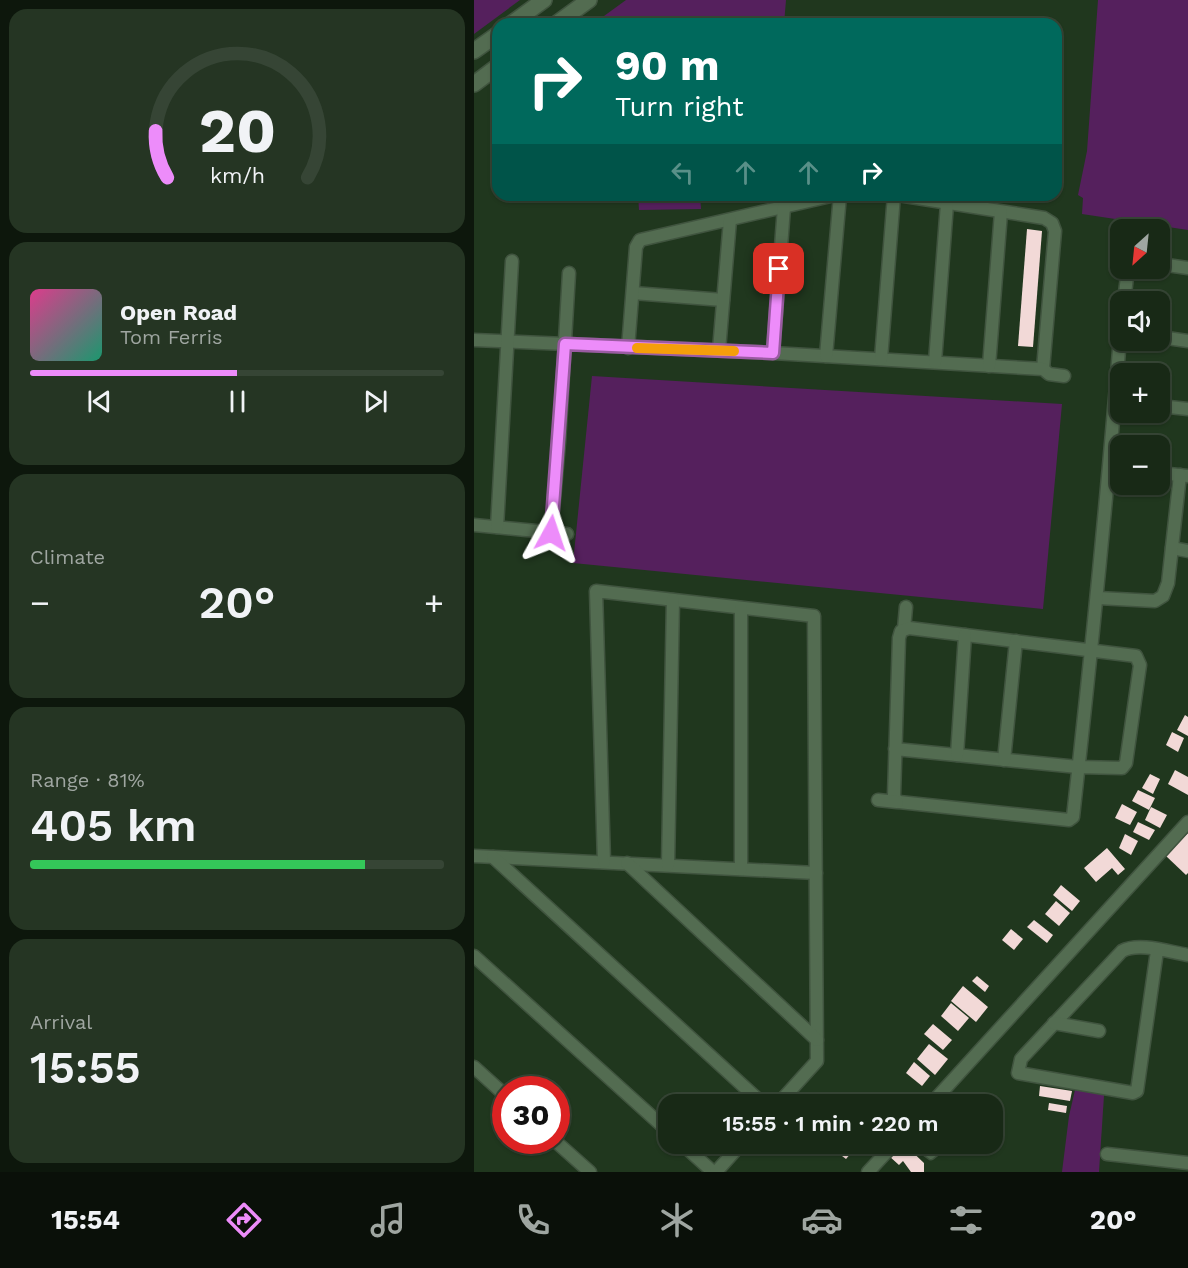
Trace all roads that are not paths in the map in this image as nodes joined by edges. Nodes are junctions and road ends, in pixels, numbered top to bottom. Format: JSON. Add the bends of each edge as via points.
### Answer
{"nodes":[{"id":1,"x":544,"y":0,"type":"edge"},
{"id":2,"x":589,"y":0,"type":"edge"},
{"id":3,"x":519,"y":18,"type":"edge"},
{"id":4,"x":564,"y":18,"type":"edge"},
{"id":5,"x":492,"y":38,"type":"edge"},
{"id":6,"x":474,"y":51,"type":"edge"},
{"id":7,"x":492,"y":70,"type":"edge"},
{"id":8,"x":474,"y":84,"type":"edge"},
{"id":9,"x":810,"y":201,"type":"edge"},
{"id":10,"x":839,"y":201,"type":"edge"},
{"id":11,"x":895,"y":201,"type":"edge"},
{"id":12,"x":930,"y":201,"type":"edge"},
{"id":13,"x":947,"y":204,"type":"junction"},
{"id":14,"x":784,"y":207,"type":"junction"},
{"id":15,"x":1001,"y":212,"type":"junction"},
{"id":16,"x":730,"y":220,"type":"junction"},
{"id":17,"x":512,"y":261,"type":"dead end"},
{"id":18,"x":1170,"y":265,"type":"edge"},
{"id":19,"x":1188,"y":268,"type":"edge"},
{"id":20,"x":568,"y":273,"type":"dead end"},
{"id":21,"x":633,"y":293,"type":"junction"},
{"id":22,"x":723,"y":300,"type":"junction"},
{"id":23,"x":1170,"y":338,"type":"edge"},
{"id":24,"x":474,"y":340,"type":"edge"},
{"id":25,"x":1188,"y":341,"type":"edge"},
{"id":26,"x":508,"y":343,"type":"junction"},
{"id":27,"x":565,"y":344,"type":"junction"},
{"id":28,"x":627,"y":348,"type":"junction"},
{"id":29,"x":719,"y":350,"type":"junction"},
{"id":30,"x":773,"y":353,"type":"junction"},
{"id":31,"x":826,"y":356,"type":"junction"},
{"id":32,"x":881,"y":360,"type":"junction"},
{"id":33,"x":935,"y":362,"type":"junction"},
{"id":34,"x":988,"y":366,"type":"junction"},
{"id":35,"x":1043,"y":369,"type":"junction"},
{"id":36,"x":1064,"y":376,"type":"dead end"},
{"id":37,"x":1170,"y":407,"type":"edge"},
{"id":38,"x":1188,"y":410,"type":"edge"},
{"id":39,"x":1184,"y":476,"type":"edge"},
{"id":40,"x":1111,"y":495,"type":"edge"},
{"id":41,"x":474,"y":525,"type":"edge"},
{"id":42,"x":496,"y":527,"type":"junction"},
{"id":43,"x":551,"y":533,"type":"junction"},
{"id":44,"x":567,"y":534,"type":"dead end"},
{"id":45,"x":1172,"y":548,"type":"junction"},
{"id":46,"x":1188,"y":550,"type":"edge"},
{"id":47,"x":1098,"y":598,"type":"junction"},
{"id":48,"x":673,"y":600,"type":"junction"},
{"id":49,"x":906,"y":607,"type":"dead end"},
{"id":50,"x":741,"y":608,"type":"junction"},
{"id":51,"x":904,"y":629,"type":"junction"},
{"id":52,"x":965,"y":635,"type":"junction"},
{"id":53,"x":1016,"y":640,"type":"junction"},
{"id":54,"x":1092,"y":649,"type":"junction"},
{"id":55,"x":895,"y":749,"type":"junction"},
{"id":56,"x":957,"y":755,"type":"junction"},
{"id":57,"x":1004,"y":760,"type":"junction"},
{"id":58,"x":1078,"y":767,"type":"junction"},
{"id":59,"x":878,"y":800,"type":"dead end"},
{"id":60,"x":897,"y":802,"type":"junction"},
{"id":61,"x":1188,"y":822,"type":"edge"},
{"id":62,"x":474,"y":856,"type":"edge"},
{"id":63,"x":493,"y":857,"type":"junction"},
{"id":64,"x":604,"y":862,"type":"junction"},
{"id":65,"x":627,"y":863,"type":"junction"},
{"id":66,"x":668,"y":865,"type":"junction"},
{"id":67,"x":741,"y":869,"type":"junction"},
{"id":68,"x":816,"y":873,"type":"junction"},
{"id":69,"x":1157,"y":951,"type":"junction"},
{"id":70,"x":1188,"y":955,"type":"edge"},
{"id":71,"x":474,"y":956,"type":"edge"},
{"id":72,"x":1054,"y":1023,"type":"junction"},
{"id":73,"x":1099,"y":1031,"type":"dead end"},
{"id":74,"x":817,"y":1040,"type":"junction"},
{"id":75,"x":474,"y":1067,"type":"edge"},
{"id":76,"x":492,"y":1083,"type":"edge"},
{"id":77,"x":752,"y":1094,"type":"edge"},
{"id":78,"x":787,"y":1094,"type":"edge"},
{"id":79,"x":941,"y":1094,"type":"edge"},
{"id":80,"x":658,"y":1122,"type":"edge"},
{"id":81,"x":570,"y":1154,"type":"edge"},
{"id":82,"x":694,"y":1154,"type":"edge"},
{"id":83,"x":731,"y":1154,"type":"edge"},
{"id":84,"x":885,"y":1154,"type":"edge"},
{"id":85,"x":1107,"y":1154,"type":"dead end"},
{"id":86,"x":1188,"y":1163,"type":"edge"},
{"id":87,"x":590,"y":1172,"type":"edge"},
{"id":88,"x":714,"y":1172,"type":"edge"},
{"id":89,"x":868,"y":1172,"type":"edge"}],
"edges":[{"from":1,"to":3,"type":"main road"},
{"from":2,"to":4,"type":"main road"},
{"from":5,"to":6,"type":"main road"},
{"from":7,"to":8,"type":"main road"},
{"from":9,"to":14,"type":"street"},
{"from":10,"to":31,"type":"street"},
{"from":11,"to":32,"type":"street"},
{"from":12,"to":13,"type":"street"},
{"from":13,"to":15,"type":"street"},
{"from":13,"to":33,"type":"street"},
{"from":14,"to":16,"type":"street"},
{"from":14,"to":30,"type":"street"},
{"from":15,"to":34,"type":"street"},
{"from":15,"to":35,"type":"street","via":[[1044,218],[1054,226]]},
{"from":16,"to":21,"type":"street","via":[[640,240],[636,247]]},
{"from":16,"to":22,"type":"street"},
{"from":17,"to":26,"type":"street"},
{"from":18,"to":19,"type":"street"},
{"from":20,"to":27,"type":"street"},
{"from":21,"to":22,"type":"street"},
{"from":21,"to":28,"type":"street"},
{"from":22,"to":29,"type":"street"},
{"from":23,"to":25,"type":"street"},
{"from":24,"to":26,"type":"street"},
{"from":26,"to":27,"type":"street"},
{"from":26,"to":42,"type":"street"},
{"from":27,"to":28,"type":"street"},
{"from":27,"to":43,"type":"street"},
{"from":28,"to":29,"type":"street"},
{"from":29,"to":30,"type":"street"},
{"from":30,"to":31,"type":"street"},
{"from":31,"to":32,"type":"street"},
{"from":32,"to":33,"type":"street"},
{"from":33,"to":34,"type":"street"},
{"from":34,"to":35,"type":"street"},
{"from":35,"to":36,"type":"street","via":[[1051,375]]},
{"from":37,"to":38,"type":"street"},
{"from":39,"to":45,"type":"street"},
{"from":40,"to":47,"type":"street"},
{"from":41,"to":42,"type":"street"},
{"from":42,"to":43,"type":"street"},
{"from":43,"to":44,"type":"street"},
{"from":45,"to":46,"type":"street"},
{"from":45,"to":47,"type":"street","via":[[1168,583],[1161,598]]},
{"from":47,"to":54,"type":"street"},
{"from":48,"to":50,"type":"street"},
{"from":48,"to":64,"type":"street","via":[[596,591]]},
{"from":48,"to":66,"type":"street"},
{"from":49,"to":51,"type":"street"},
{"from":50,"to":67,"type":"street"},
{"from":50,"to":68,"type":"street","via":[[814,616]]},
{"from":51,"to":52,"type":"street"},
{"from":51,"to":55,"type":"street","via":[[899,638]]},
{"from":52,"to":53,"type":"street"},
{"from":52,"to":56,"type":"street"},
{"from":53,"to":54,"type":"street"},
{"from":53,"to":57,"type":"street"},
{"from":54,"to":58,"type":"street"},
{"from":54,"to":58,"type":"street","via":[[1131,654],[1140,665],[1126,764],[1116,770]]},
{"from":55,"to":56,"type":"street"},
{"from":55,"to":60,"type":"street"},
{"from":56,"to":57,"type":"street"},
{"from":57,"to":58,"type":"street"},
{"from":58,"to":60,"type":"street","via":[[1073,817],[1069,820]]},
{"from":59,"to":60,"type":"street"},
{"from":61,"to":79,"type":"street"},
{"from":62,"to":63,"type":"street"},
{"from":63,"to":64,"type":"street"},
{"from":63,"to":77,"type":"street"},
{"from":64,"to":65,"type":"street"},
{"from":65,"to":66,"type":"street"},
{"from":65,"to":74,"type":"street"},
{"from":66,"to":67,"type":"street"},
{"from":67,"to":68,"type":"street"},
{"from":68,"to":74,"type":"street"},
{"from":69,"to":70,"type":"street"},
{"from":69,"to":72,"type":"street","via":[[1122,951]]},
{"from":69,"to":72,"type":"street","via":[[1137,1095],[1019,1074],[1021,1059]]},
{"from":71,"to":80,"type":"street"},
{"from":72,"to":73,"type":"street"},
{"from":74,"to":78,"type":"street","via":[[817,1061]]},
{"from":75,"to":76,"type":"street"},
{"from":81,"to":87,"type":"street"},
{"from":82,"to":88,"type":"street"},
{"from":83,"to":88,"type":"street"},
{"from":84,"to":89,"type":"street"},
{"from":85,"to":86,"type":"street"}]}
